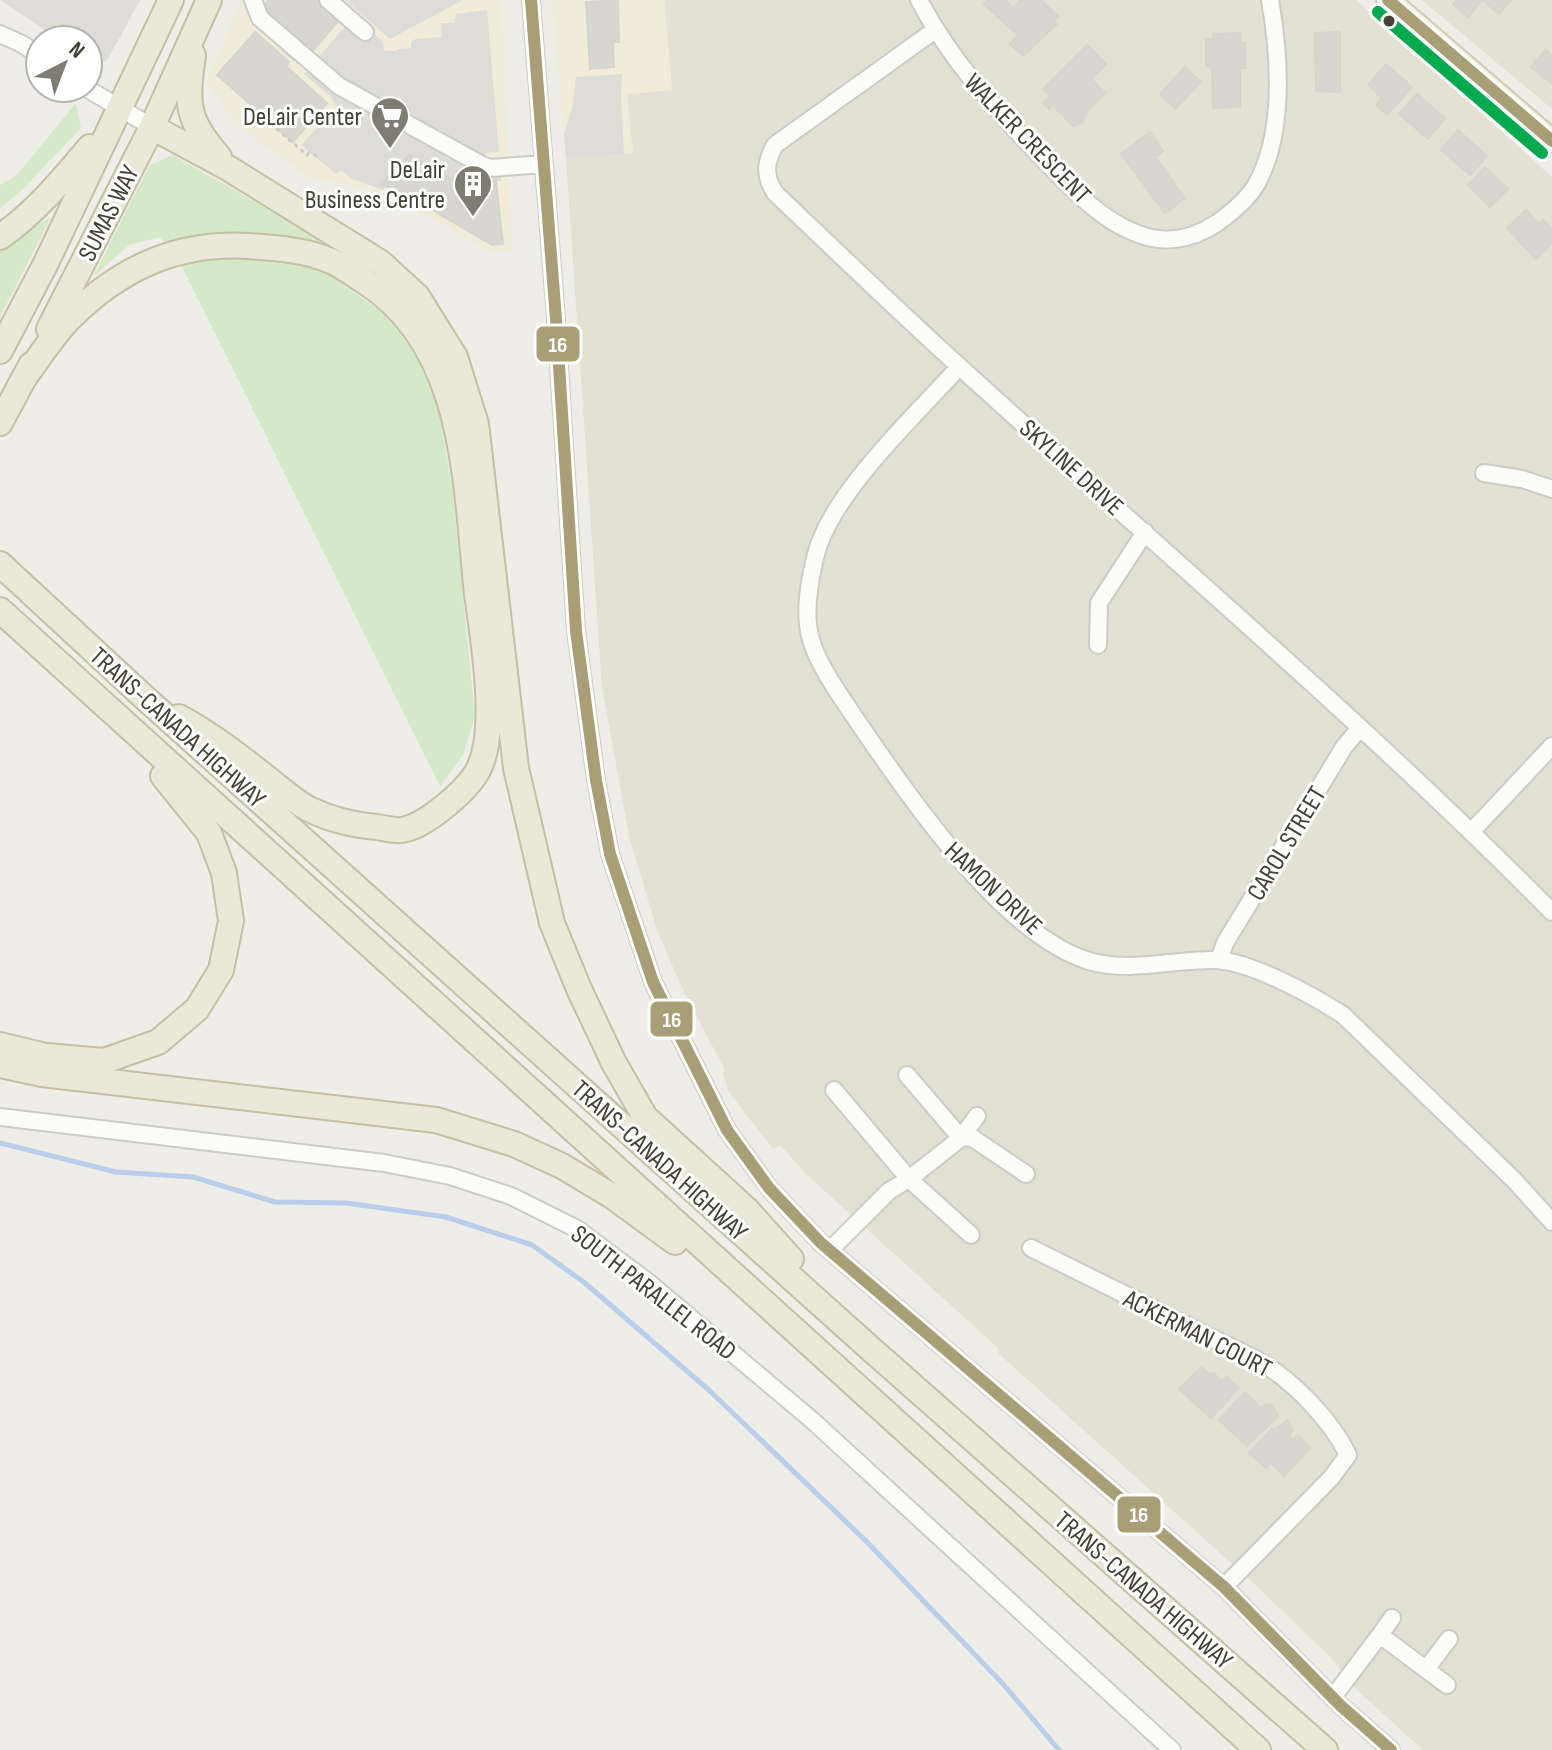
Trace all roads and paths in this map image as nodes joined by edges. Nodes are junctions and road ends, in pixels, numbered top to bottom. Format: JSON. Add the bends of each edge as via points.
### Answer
{"nodes":[{"id":1,"x":171,"y":0,"type":"edge"},
{"id":2,"x":253,"y":0,"type":"edge"},
{"id":3,"x":328,"y":0,"type":"edge"},
{"id":4,"x":531,"y":0,"type":"edge"},
{"id":5,"x":919,"y":0,"type":"edge"},
{"id":6,"x":1388,"y":0,"type":"edge"},
{"id":7,"x":1273,"y":3,"type":"edge"},
{"id":8,"x":205,"y":10,"type":"edge"},
{"id":9,"x":935,"y":30,"type":"junction"},
{"id":10,"x":365,"y":32,"type":"dead end"},
{"id":11,"x":0,"y":34,"type":"edge"},
{"id":12,"x":24,"y":45,"type":"edge"},
{"id":13,"x":102,"y":104,"type":"edge"},
{"id":14,"x":258,"y":113,"type":"dead end"},
{"id":15,"x":114,"y":116,"type":"junction"},
{"id":16,"x":152,"y":127,"type":"junction"},
{"id":17,"x":1548,"y":129,"type":"edge"},
{"id":18,"x":317,"y":156,"type":"dead end"},
{"id":19,"x":543,"y":164,"type":"junction"},
{"id":20,"x":228,"y":168,"type":"junction"},
{"id":21,"x":0,"y":237,"type":"edge"},
{"id":22,"x":0,"y":351,"type":"edge"},
{"id":23,"x":959,"y":367,"type":"junction"},
{"id":24,"x":24,"y":378,"type":"junction"},
{"id":25,"x":0,"y":423,"type":"edge"},
{"id":26,"x":1484,"y":473,"type":"dead end"},
{"id":27,"x":1552,"y":489,"type":"edge"},
{"id":28,"x":1145,"y":532,"type":"junction"},
{"id":29,"x":0,"y":564,"type":"edge"},
{"id":30,"x":0,"y":610,"type":"edge"},
{"id":31,"x":1098,"y":645,"type":"dead end"},
{"id":32,"x":40,"y":647,"type":"junction"},
{"id":33,"x":145,"y":698,"type":"junction"},
{"id":34,"x":1359,"y":729,"type":"junction"},
{"id":35,"x":1552,"y":746,"type":"edge"},
{"id":36,"x":1472,"y":831,"type":"junction"},
{"id":37,"x":1552,"y":912,"type":"edge"},
{"id":38,"x":1219,"y":960,"type":"junction"},
{"id":39,"x":0,"y":1045,"type":"edge"},
{"id":40,"x":0,"y":1065,"type":"edge"},
{"id":41,"x":907,"y":1075,"type":"dead end"},
{"id":42,"x":834,"y":1090,"type":"dead end"},
{"id":43,"x":977,"y":1116,"type":"dead end"},
{"id":44,"x":0,"y":1117,"type":"edge"},
{"id":45,"x":961,"y":1138,"type":"junction"},
{"id":46,"x":1026,"y":1174,"type":"dead end"},
{"id":47,"x":909,"y":1179,"type":"junction"},
{"id":48,"x":1552,"y":1222,"type":"edge"},
{"id":49,"x":971,"y":1235,"type":"dead end"},
{"id":50,"x":1031,"y":1248,"type":"dead end"},
{"id":51,"x":830,"y":1250,"type":"junction"},
{"id":52,"x":872,"y":1350,"type":"junction"},
{"id":53,"x":828,"y":1362,"type":"junction"},
{"id":54,"x":1224,"y":1587,"type":"junction"},
{"id":55,"x":1392,"y":1618,"type":"dead end"},
{"id":56,"x":1380,"y":1635,"type":"junction"},
{"id":57,"x":1449,"y":1639,"type":"dead end"},
{"id":58,"x":1427,"y":1668,"type":"junction"},
{"id":59,"x":1447,"y":1685,"type":"dead end"},
{"id":60,"x":1333,"y":1697,"type":"junction"},
{"id":61,"x":1172,"y":1750,"type":"edge"},
{"id":62,"x":1258,"y":1750,"type":"edge"},
{"id":63,"x":1325,"y":1750,"type":"edge"},
{"id":64,"x":1391,"y":1750,"type":"edge"}],
"edges":[{"from":1,"to":15,"type":"highway","name":"SUMAS WAY"},
{"from":2,"to":19,"type":"street","via":[[260,18],[339,86],[482,165]]},
{"from":3,"to":10,"type":"street"},
{"from":4,"to":19,"type":"street"},
{"from":5,"to":9,"type":"street","name":"WALKER CRESCENT"},
{"from":6,"to":17,"type":"main road"},
{"from":7,"to":9,"type":"street","name":"WALKER CRESCENT","via":[[1273,143],[1255,188],[1231,213],[1184,239],[1155,240],[1129,231],[1092,206],[990,103]]},
{"from":8,"to":16,"type":"highway","name":"SUMAS WAY"},
{"from":8,"to":20,"type":"highway","via":[[189,87],[190,111],[199,133]]},
{"from":9,"to":23,"type":"street","name":"SKYLINE DRIVE","via":[[775,145],[766,160],[767,179],[775,193]]},
{"from":11,"to":12,"type":"street"},
{"from":13,"to":15,"type":"street"},
{"from":14,"to":18,"type":"path","via":[[307,155]]},
{"from":15,"to":16,"type":"street"},
{"from":15,"to":21,"type":"highway","via":[[57,186]]},
{"from":15,"to":22,"type":"highway","name":"SUMAS WAY"},
{"from":16,"to":20,"type":"highway"},
{"from":16,"to":24,"type":"highway","name":"SUMAS WAY"},
{"from":19,"to":51,"type":"street","via":[[576,631],[610,854],[653,982],[727,1130],[769,1188]]},
{"from":20,"to":52,"type":"highway","via":[[381,263],[417,296],[455,357],[476,424],[516,768],[552,923],[579,989],[645,1117],[746,1209]]},
{"from":23,"to":28,"type":"street","name":"SKYLINE DRIVE"},
{"from":23,"to":38,"type":"street","name":"HAMON DRIVE","via":[[838,507],[815,554],[808,593],[810,637],[833,684],[912,802],[967,867],[1029,927],[1090,961],[1119,965]]},
{"from":24,"to":25,"type":"highway","name":"SUMAS WAY"},
{"from":24,"to":33,"type":"highway","via":[[69,319],[106,286],[139,265],[185,250],[229,245],[280,248],[331,261],[386,295],[417,329],[439,368],[462,462],[488,707],[480,768],[464,788],[431,818],[403,830],[348,825],[306,808],[208,732]]},
{"from":26,"to":27,"type":"street"},
{"from":28,"to":31,"type":"street","via":[[1099,603]]},
{"from":28,"to":34,"type":"street","name":"SKYLINE DRIVE"},
{"from":29,"to":33,"type":"highway","name":"TRANS-CANADA HIGHWAY"},
{"from":30,"to":32,"type":"highway","name":"TRANS-CANADA HIGHWAY"},
{"from":32,"to":39,"type":"highway","via":[[182,797],[209,833],[224,873],[231,921],[221,970],[197,1009],[158,1042],[104,1061]]},
{"from":32,"to":53,"type":"highway","name":"TRANS-CANADA HIGHWAY"},
{"from":33,"to":52,"type":"highway","name":"TRANS-CANADA HIGHWAY"},
{"from":34,"to":36,"type":"street","name":"SKYLINE DRIVE"},
{"from":34,"to":38,"type":"street","name":"CAROL STREET"},
{"from":35,"to":36,"type":"street"},
{"from":36,"to":37,"type":"street","name":"SKYLINE DRIVE"},
{"from":38,"to":48,"type":"street","name":"HAMON DRIVE","via":[[1316,997],[1343,1015]]},
{"from":40,"to":53,"type":"highway","via":[[436,1120],[514,1144],[562,1166],[647,1221]]},
{"from":41,"to":45,"type":"street"},
{"from":42,"to":47,"type":"street"},
{"from":43,"to":45,"type":"street"},
{"from":44,"to":61,"type":"street","name":"SOUTH PARALLEL ROAD","via":[[411,1168],[511,1196],[577,1229],[813,1421]]},
{"from":45,"to":46,"type":"street","via":[[971,1137]]},
{"from":45,"to":47,"type":"street"},
{"from":47,"to":49,"type":"street"},
{"from":47,"to":51,"type":"street","via":[[889,1191]]},
{"from":50,"to":54,"type":"street","name":"ACKERMAN COURT","via":[[1269,1366],[1338,1433],[1348,1455],[1331,1478]]},
{"from":51,"to":54,"type":"street"},
{"from":52,"to":63,"type":"highway","name":"TRANS-CANADA HIGHWAY"},
{"from":53,"to":62,"type":"highway","name":"TRANS-CANADA HIGHWAY"},
{"from":54,"to":60,"type":"street"},
{"from":55,"to":56,"type":"street"},
{"from":56,"to":58,"type":"street"},
{"from":56,"to":60,"type":"street"},
{"from":57,"to":58,"type":"street"},
{"from":58,"to":59,"type":"street"},
{"from":60,"to":64,"type":"street"}]}
